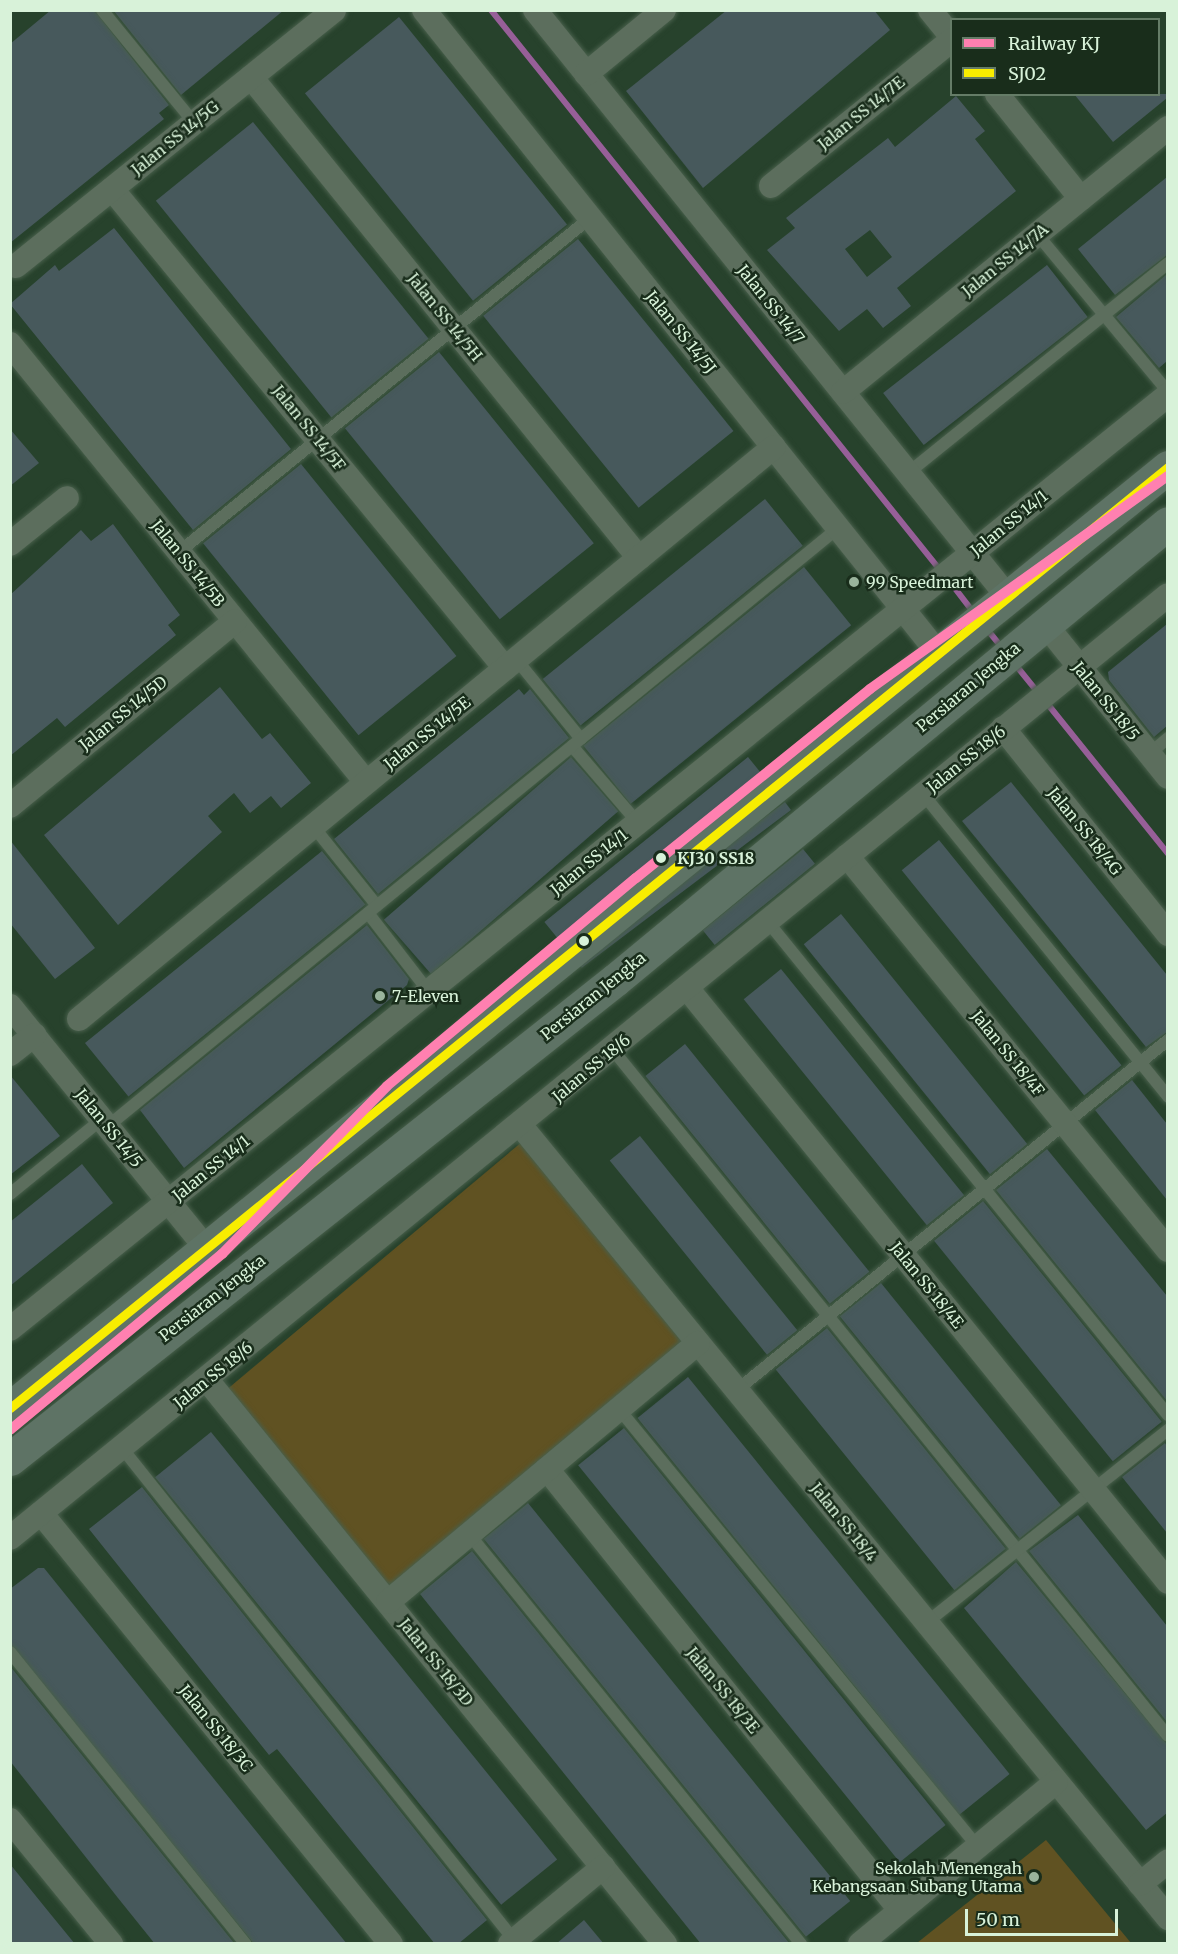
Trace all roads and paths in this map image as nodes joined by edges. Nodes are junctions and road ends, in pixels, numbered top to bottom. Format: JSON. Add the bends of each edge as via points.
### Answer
{"nodes":[{"id":1,"x":102,"y":10,"type":"edge"},
{"id":2,"x":334,"y":10,"type":"edge"},
{"id":3,"x":424,"y":10,"type":"edge"},
{"id":4,"x":535,"y":10,"type":"edge"},
{"id":5,"x":664,"y":10,"type":"edge"},
{"id":6,"x":930,"y":10,"type":"edge"},
{"id":7,"x":950,"y":38,"type":"edge"},
{"id":8,"x":950,"y":40,"type":"edge"},
{"id":9,"x":586,"y":74,"type":"junction"},
{"id":10,"x":251,"y":77,"type":"junction"},
{"id":11,"x":1000,"y":96,"type":"edge"},
{"id":12,"x":194,"y":123,"type":"junction"},
{"id":13,"x":1167,"y":128,"type":"edge"},
{"id":14,"x":771,"y":186,"type":"dead end"},
{"id":15,"x":112,"y":189,"type":"junction"},
{"id":16,"x":1081,"y":199,"type":"junction"},
{"id":17,"x":590,"y":218,"type":"junction"},
{"id":18,"x":1037,"y":234,"type":"junction"},
{"id":19,"x":1167,"y":263,"type":"edge"},
{"id":20,"x":16,"y":266,"type":"dead end"},
{"id":21,"x":1104,"y":314,"type":"junction"},
{"id":22,"x":454,"y":328,"type":"junction"},
{"id":23,"x":10,"y":344,"type":"edge"},
{"id":24,"x":843,"y":392,"type":"junction"},
{"id":25,"x":1167,"y":393,"type":"edge"},
{"id":26,"x":318,"y":439,"type":"junction"},
{"id":27,"x":774,"y":447,"type":"junction"},
{"id":28,"x":1167,"y":467,"type":"edge"},
{"id":29,"x":908,"y":473,"type":"junction"},
{"id":30,"x":68,"y":498,"type":"dead end"},
{"id":31,"x":1167,"y":523,"type":"edge"},
{"id":32,"x":838,"y":528,"type":"junction"},
{"id":33,"x":10,"y":544,"type":"edge"},
{"id":34,"x":179,"y":552,"type":"junction"},
{"id":35,"x":972,"y":553,"type":"junction"},
{"id":36,"x":639,"y":558,"type":"junction"},
{"id":37,"x":1167,"y":595,"type":"edge"},
{"id":38,"x":903,"y":609,"type":"junction"},
{"id":39,"x":989,"y":612,"type":"junction"},
{"id":40,"x":236,"y":621,"type":"junction"},
{"id":41,"x":1045,"y":624,"type":"junction"},
{"id":42,"x":938,"y":652,"type":"junction"},
{"id":43,"x":511,"y":663,"type":"junction"},
{"id":44,"x":1078,"y":666,"type":"junction"},
{"id":45,"x":1003,"y":728,"type":"junction"},
{"id":46,"x":1167,"y":738,"type":"edge"},
{"id":47,"x":576,"y":743,"type":"junction"},
{"id":48,"x":1149,"y":754,"type":"junction"},
{"id":49,"x":1167,"y":777,"type":"edge"},
{"id":50,"x":366,"y":782,"type":"junction"},
{"id":51,"x":923,"y":794,"type":"junction"},
{"id":52,"x":10,"y":806,"type":"edge"},
{"id":53,"x":638,"y":823,"type":"junction"},
{"id":54,"x":313,"y":826,"type":"junction"},
{"id":55,"x":848,"y":856,"type":"junction"},
{"id":56,"x":373,"y":909,"type":"junction"},
{"id":57,"x":768,"y":922,"type":"junction"},
{"id":58,"x":1167,"y":934,"type":"edge"},
{"id":59,"x":687,"y":988,"type":"junction"},
{"id":60,"x":429,"y":992,"type":"junction"},
{"id":61,"x":10,"y":1006,"type":"edge"},
{"id":62,"x":80,"y":1018,"type":"dead end"},
{"id":63,"x":34,"y":1035,"type":"junction"},
{"id":64,"x":1167,"y":1040,"type":"edge"},
{"id":65,"x":613,"y":1050,"type":"junction"},
{"id":66,"x":10,"y":1054,"type":"edge"},
{"id":67,"x":1140,"y":1063,"type":"junction"},
{"id":68,"x":1167,"y":1097,"type":"edge"},
{"id":69,"x":105,"y":1123,"type":"junction"},
{"id":70,"x":1065,"y":1124,"type":"junction"},
{"id":71,"x":521,"y":1126,"type":"junction"},
{"id":72,"x":984,"y":1189,"type":"junction"},
{"id":73,"x":10,"y":1194,"type":"edge"},
{"id":74,"x":169,"y":1202,"type":"junction"},
{"id":75,"x":207,"y":1249,"type":"junction"},
{"id":76,"x":1167,"y":1250,"type":"edge"},
{"id":77,"x":903,"y":1255,"type":"junction"},
{"id":78,"x":828,"y":1316,"type":"junction"},
{"id":79,"x":10,"y":1329,"type":"edge"},
{"id":80,"x":698,"y":1342,"type":"junction"},
{"id":81,"x":207,"y":1380,"type":"junction"},
{"id":82,"x":737,"y":1390,"type":"junction"},
{"id":83,"x":10,"y":1408,"type":"edge"},
{"id":84,"x":619,"y":1408,"type":"junction"},
{"id":85,"x":1167,"y":1415,"type":"edge"},
{"id":86,"x":1167,"y":1430,"type":"edge"},
{"id":87,"x":122,"y":1448,"type":"junction"},
{"id":88,"x":10,"y":1459,"type":"edge"},
{"id":89,"x":547,"y":1469,"type":"junction"},
{"id":90,"x":1093,"y":1490,"type":"junction"},
{"id":91,"x":41,"y":1513,"type":"junction"},
{"id":92,"x":469,"y":1534,"type":"junction"},
{"id":93,"x":10,"y":1538,"type":"edge"},
{"id":94,"x":1017,"y":1550,"type":"junction"},
{"id":95,"x":1167,"y":1582,"type":"edge"},
{"id":96,"x":388,"y":1602,"type":"junction"},
{"id":97,"x":926,"y":1623,"type":"junction"},
{"id":98,"x":10,"y":1652,"type":"edge"},
{"id":99,"x":1167,"y":1736,"type":"edge"},
{"id":100,"x":1056,"y":1782,"type":"junction"},
{"id":101,"x":10,"y":1820,"type":"edge"},
{"id":102,"x":978,"y":1846,"type":"junction"},
{"id":103,"x":1167,"y":1861,"type":"edge"},
{"id":104,"x":603,"y":1867,"type":"junction"},
{"id":105,"x":1140,"y":1884,"type":"junction"},
{"id":106,"x":900,"y":1910,"type":"junction"},
{"id":107,"x":1167,"y":1918,"type":"edge"},
{"id":108,"x":512,"y":1942,"type":"edge"},
{"id":109,"x":111,"y":1944,"type":"edge"},
{"id":110,"x":246,"y":1944,"type":"edge"},
{"id":111,"x":391,"y":1944,"type":"edge"},
{"id":112,"x":665,"y":1944,"type":"edge"},
{"id":113,"x":801,"y":1944,"type":"edge"},
{"id":114,"x":860,"y":1944,"type":"edge"}],
"edges":[{"from":1,"to":12,"type":"lane"},
{"from":2,"to":10,"type":"street","name":"Jalan SS 14/5G"},
{"from":3,"to":17,"type":"street","name":"Jalan SS 14/5J"},
{"from":4,"to":9,"type":"street","name":"Jalan SS 14/7"},
{"from":5,"to":9,"type":"street"},
{"from":6,"to":7,"type":"street"},
{"from":8,"to":14,"type":"street","name":"Jalan SS 14/7E"},
{"from":9,"to":24,"type":"street","name":"Jalan SS 14/7"},
{"from":10,"to":12,"type":"street","name":"Jalan SS 14/5G"},
{"from":10,"to":22,"type":"street","name":"Jalan SS 14/5H"},
{"from":11,"to":16,"type":"street"},
{"from":12,"to":15,"type":"street","name":"Jalan SS 14/5G"},
{"from":13,"to":16,"type":"street","name":"Jalan SS 14/7A"},
{"from":15,"to":20,"type":"street","name":"Jalan SS 14/5G"},
{"from":15,"to":26,"type":"street","name":"Jalan SS 14/5F"},
{"from":16,"to":18,"type":"street","name":"Jalan SS 14/7A"},
{"from":17,"to":22,"type":"lane"},
{"from":17,"to":27,"type":"street","name":"Jalan SS 14/5J"},
{"from":18,"to":21,"type":"lane"},
{"from":18,"to":24,"type":"street","name":"Jalan SS 14/7A"},
{"from":19,"to":21,"type":"lane"},
{"from":21,"to":25,"type":"lane"},
{"from":21,"to":29,"type":"lane"},
{"from":22,"to":26,"type":"lane"},
{"from":22,"to":36,"type":"street","name":"Jalan SS 14/5H"},
{"from":23,"to":34,"type":"street","name":"Jalan SS 14/5B"},
{"from":24,"to":29,"type":"street","name":"Jalan SS 14/7"},
{"from":25,"to":35,"type":"street","name":"Jalan SS 14/1"},
{"from":26,"to":34,"type":"lane"},
{"from":26,"to":43,"type":"street","name":"Jalan SS 14/5F"},
{"from":27,"to":32,"type":"street","name":"Jalan SS 14/5J"},
{"from":27,"to":36,"type":"street","name":"Jalan SS 14/5E"},
{"from":28,"to":39,"type":"main road"},
{"from":29,"to":35,"type":"street","name":"Jalan SS 14/7"},
{"from":30,"to":33,"type":"street"},
{"from":31,"to":41,"type":"main road","name":"Persiaran Jengka"},
{"from":32,"to":38,"type":"street","name":"Jalan SS 14/5J"},
{"from":32,"to":47,"type":"lane"},
{"from":34,"to":40,"type":"street","name":"Jalan SS 14/5B"},
{"from":35,"to":38,"type":"street","name":"Jalan SS 14/1"},
{"from":35,"to":39,"type":"street","name":"Jalan SS 14/7"},
{"from":36,"to":43,"type":"street","name":"Jalan SS 14/5E"},
{"from":37,"to":44,"type":"street","name":"Jalan SS 18/6"},
{"from":38,"to":42,"type":"street","name":"Jalan SS 14/5J"},
{"from":38,"to":53,"type":"street","name":"Jalan SS 14/1"},
{"from":39,"to":42,"type":"main road"},
{"from":40,"to":50,"type":"street","name":"Jalan SS 14/5B"},
{"from":40,"to":52,"type":"street","name":"Jalan SS 14/5D"},
{"from":41,"to":44,"type":"street","name":"Jalan SS 18/5"},
{"from":41,"to":88,"type":"main road","name":"Persiaran Jengka","via":[[615,980]]},
{"from":42,"to":75,"type":"main road"},
{"from":43,"to":47,"type":"lane"},
{"from":43,"to":50,"type":"street","name":"Jalan SS 14/5E"},
{"from":44,"to":45,"type":"street","name":"Jalan SS 18/6"},
{"from":44,"to":48,"type":"street","name":"Jalan SS 18/5"},
{"from":45,"to":51,"type":"street","name":"Jalan SS 18/6"},
{"from":45,"to":58,"type":"street","name":"Jalan SS 18/4G"},
{"from":46,"to":48,"type":"lane"},
{"from":47,"to":53,"type":"lane"},
{"from":47,"to":56,"type":"lane"},
{"from":48,"to":49,"type":"street","name":"Jalan SS 18/5"},
{"from":50,"to":54,"type":"street","name":"Jalan SS 14/5E"},
{"from":51,"to":55,"type":"street","name":"Jalan SS 18/6"},
{"from":51,"to":67,"type":"lane"},
{"from":53,"to":60,"type":"street","name":"Jalan SS 14/1"},
{"from":54,"to":56,"type":"lane"},
{"from":54,"to":62,"type":"street","name":"Jalan SS 14/5E"},
{"from":55,"to":57,"type":"street","name":"Jalan SS 18/6"},
{"from":55,"to":70,"type":"street","name":"Jalan SS 18/4F"},
{"from":56,"to":60,"type":"lane"},
{"from":56,"to":69,"type":"lane"},
{"from":57,"to":59,"type":"street","name":"Jalan SS 18/6"},
{"from":57,"to":72,"type":"lane"},
{"from":59,"to":65,"type":"street","name":"Jalan SS 18/6"},
{"from":59,"to":77,"type":"street","name":"Jalan SS 18/4E"},
{"from":60,"to":74,"type":"street","name":"Jalan SS 14/1"},
{"from":61,"to":63,"type":"street","name":"Jalan SS 14/5"},
{"from":63,"to":66,"type":"street"},
{"from":63,"to":69,"type":"street","name":"Jalan SS 14/5"},
{"from":64,"to":67,"type":"lane"},
{"from":65,"to":71,"type":"street","name":"Jalan SS 18/6"},
{"from":65,"to":78,"type":"lane"},
{"from":67,"to":68,"type":"lane"},
{"from":67,"to":70,"type":"lane"},
{"from":69,"to":73,"type":"lane"},
{"from":69,"to":74,"type":"street","name":"Jalan SS 14/5"},
{"from":70,"to":72,"type":"lane"},
{"from":70,"to":76,"type":"street","name":"Jalan SS 18/4F"},
{"from":71,"to":80,"type":"street","name":"Jalan SS 18/4"},
{"from":71,"to":81,"type":"street","name":"Jalan SS 18/6"},
{"from":72,"to":77,"type":"lane"},
{"from":72,"to":85,"type":"lane"},
{"from":74,"to":75,"type":"street","name":"Jalan SS 14/5"},
{"from":74,"to":79,"type":"street","name":"Jalan SS 14/1"},
{"from":75,"to":83,"type":"main road"},
{"from":77,"to":78,"type":"lane"},
{"from":77,"to":90,"type":"street","name":"Jalan SS 18/4E"},
{"from":78,"to":82,"type":"lane"},
{"from":78,"to":94,"type":"lane"},
{"from":80,"to":82,"type":"street","name":"Jalan SS 18/4"},
{"from":80,"to":84,"type":"street"},
{"from":81,"to":87,"type":"street","name":"Jalan SS 18/6"},
{"from":81,"to":96,"type":"street","name":"Jalan SS 18/3D"},
{"from":82,"to":97,"type":"street","name":"Jalan SS 18/4"},
{"from":84,"to":89,"type":"street"},
{"from":84,"to":102,"type":"lane"},
{"from":86,"to":90,"type":"lane"},
{"from":87,"to":91,"type":"street","name":"Jalan SS 18/6"},
{"from":87,"to":108,"type":"lane"},
{"from":89,"to":92,"type":"street"},
{"from":89,"to":106,"type":"street","name":"Jalan SS 18/3E"},
{"from":90,"to":94,"type":"lane"},
{"from":90,"to":95,"type":"street","name":"Jalan SS 18/4E"},
{"from":91,"to":93,"type":"street","name":"Jalan SS 18/6"},
{"from":91,"to":111,"type":"street","name":"Jalan SS 18/3C"},
{"from":92,"to":96,"type":"street"},
{"from":92,"to":113,"type":"lane"},
{"from":94,"to":97,"type":"lane"},
{"from":94,"to":99,"type":"lane"},
{"from":96,"to":104,"type":"street","name":"Jalan SS 18/3D"},
{"from":97,"to":100,"type":"street","name":"Jalan SS 18/4"},
{"from":98,"to":110,"type":"lane"},
{"from":100,"to":102,"type":"street"},
{"from":100,"to":105,"type":"street","name":"Jalan SS 18/4"},
{"from":101,"to":109,"type":"street"},
{"from":102,"to":106,"type":"street"},
{"from":103,"to":105,"type":"street"},
{"from":104,"to":108,"type":"street"},
{"from":104,"to":112,"type":"street","name":"Jalan SS 18/3D"},
{"from":105,"to":107,"type":"street","name":"Jalan SS 18/4"},
{"from":106,"to":114,"type":"street"}]}
